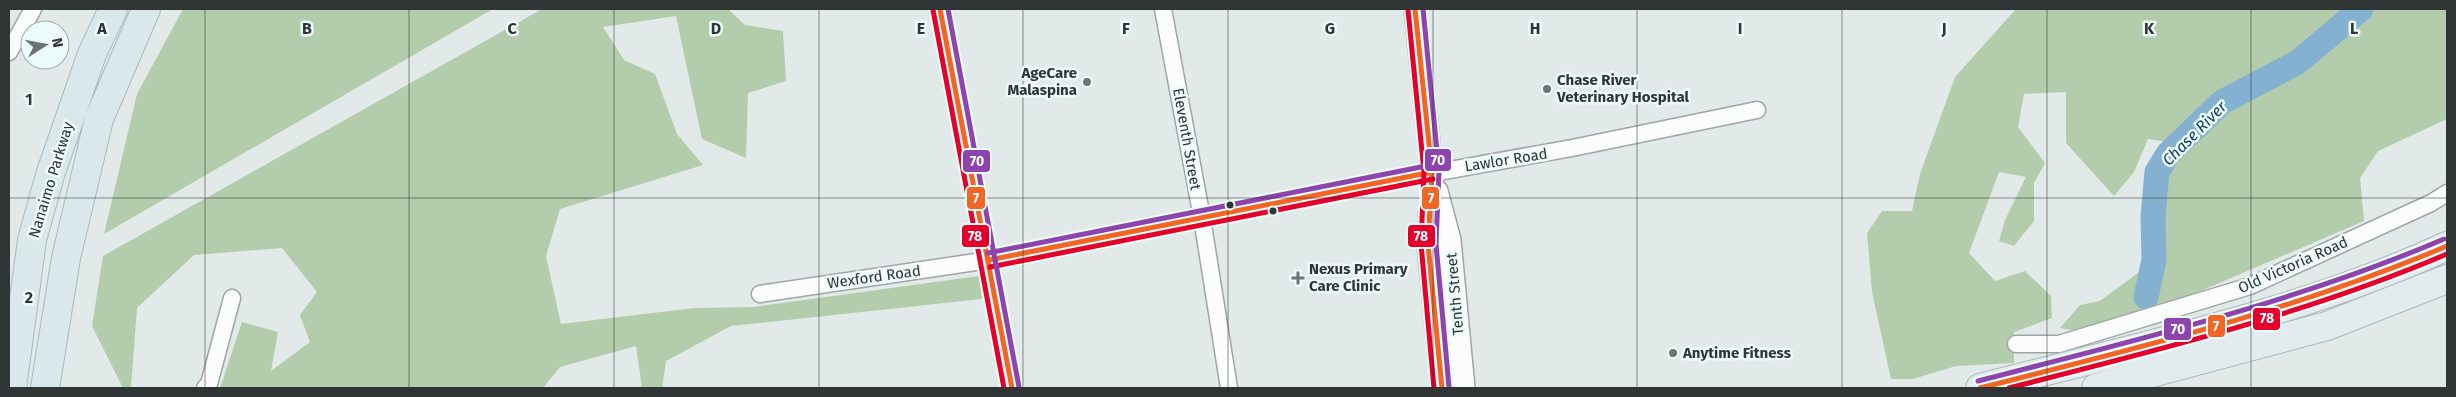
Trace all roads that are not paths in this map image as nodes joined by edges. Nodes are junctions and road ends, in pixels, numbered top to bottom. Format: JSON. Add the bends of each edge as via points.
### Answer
{"nodes":[{"id":1,"x":34,"y":9,"type":"edge"},
{"id":2,"x":114,"y":9,"type":"edge"},
{"id":3,"x":146,"y":9,"type":"edge"},
{"id":4,"x":940,"y":9,"type":"edge"},
{"id":5,"x":1163,"y":9,"type":"edge"},
{"id":6,"x":1414,"y":9,"type":"edge"},
{"id":7,"x":9,"y":52,"type":"edge"},
{"id":8,"x":1757,"y":110,"type":"dead end"},
{"id":9,"x":1432,"y":172,"type":"junction"},
{"id":10,"x":2447,"y":193,"type":"edge"},
{"id":11,"x":1202,"y":218,"type":"junction"},
{"id":12,"x":2447,"y":246,"type":"edge"},
{"id":13,"x":989,"y":260,"type":"junction"},
{"id":14,"x":2447,"y":279,"type":"edge"},
{"id":15,"x":760,"y":294,"type":"dead end"},
{"id":16,"x":232,"y":298,"type":"dead end"},
{"id":17,"x":2016,"y":344,"type":"dead end"},
{"id":18,"x":2108,"y":385,"type":"edge"},
{"id":19,"x":12,"y":388,"type":"edge"},
{"id":20,"x":45,"y":388,"type":"edge"},
{"id":21,"x":205,"y":388,"type":"edge"},
{"id":22,"x":1012,"y":388,"type":"edge"},
{"id":23,"x":1229,"y":388,"type":"edge"},
{"id":24,"x":1442,"y":388,"type":"edge"},
{"id":25,"x":1464,"y":388,"type":"edge"},
{"id":26,"x":1980,"y":388,"type":"edge"},
{"id":27,"x":2150,"y":388,"type":"edge"}],
"edges":[{"from":1,"to":7,"type":"street"},
{"from":2,"to":19,"type":"highway","name":"Nanaimo Parkway","via":[[92,54],[50,175],[32,240]]},
{"from":3,"to":20,"type":"highway","name":"Nanaimo Parkway","via":[[99,119],[60,291]]},
{"from":4,"to":13,"type":"street"},
{"from":5,"to":11,"type":"street","name":"Eleventh Street"},
{"from":6,"to":9,"type":"street","name":"Tenth Street"},
{"from":8,"to":9,"type":"street","name":"Lawlor Road","via":[[1572,148]]},
{"from":9,"to":11,"type":"street","name":"Lawlor Road"},
{"from":9,"to":24,"type":"street","name":"Tenth Street","via":[[1428,244]]},
{"from":9,"to":25,"type":"street","name":"Tenth Street","via":[[1450,240]]},
{"from":10,"to":17,"type":"street","name":"Old Victoria Road","via":[[2431,204],[2250,286],[2059,344]]},
{"from":11,"to":13,"type":"street","name":"Lawlor Road"},
{"from":11,"to":23,"type":"street","name":"Eleventh Street"},
{"from":12,"to":26,"type":"highway","via":[[2397,269],[2306,302]]},
{"from":13,"to":15,"type":"street","name":"Wexford Road"},
{"from":13,"to":22,"type":"street"},
{"from":14,"to":18,"type":"highway","via":[[2327,326]]},
{"from":16,"to":21,"type":"street","via":[[209,384]]},
{"from":18,"to":27,"type":"highway"}]}
